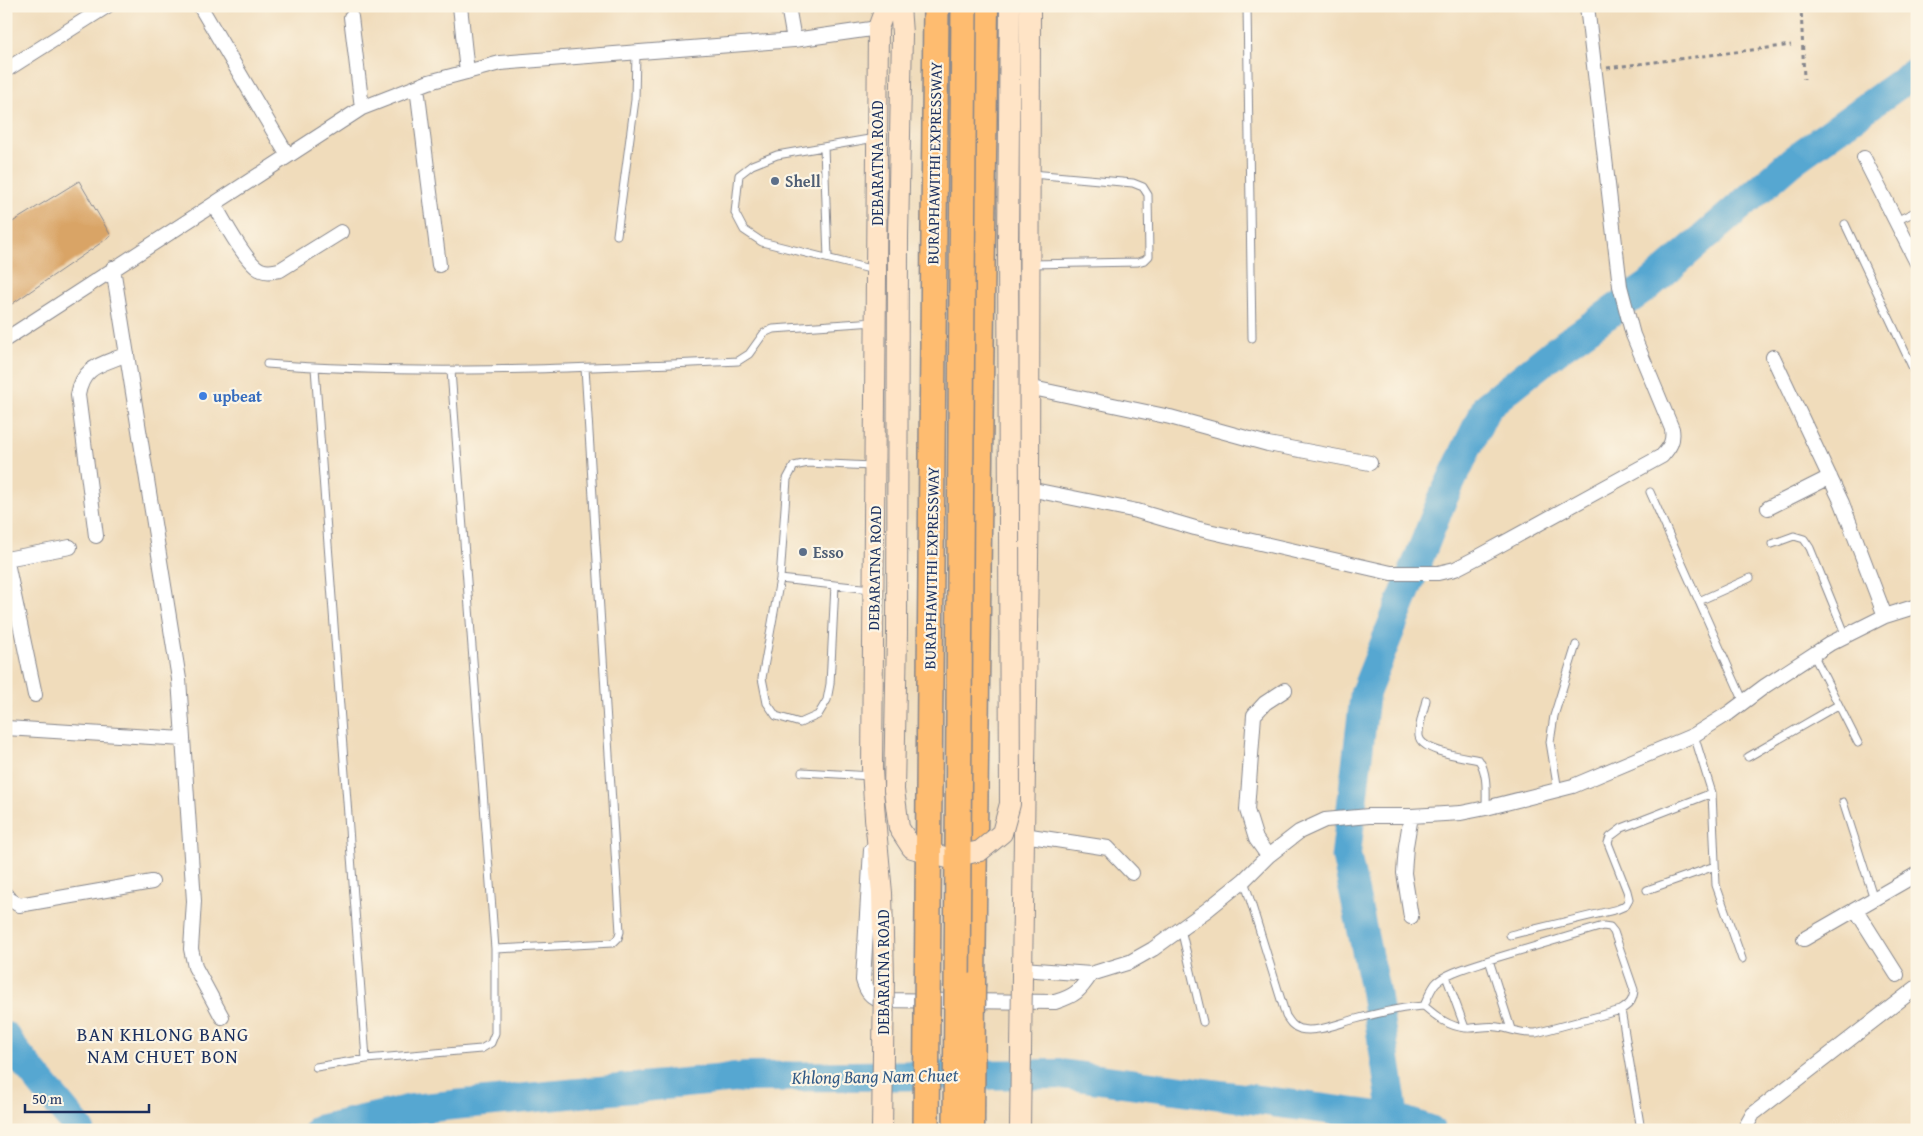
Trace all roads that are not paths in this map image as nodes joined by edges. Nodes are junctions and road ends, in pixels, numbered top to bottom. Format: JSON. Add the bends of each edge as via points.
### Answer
{"nodes":[{"id":1,"x":107,"y":6,"type":"edge"},
{"id":2,"x":200,"y":6,"type":"edge"},
{"id":3,"x":460,"y":6,"type":"edge"},
{"id":4,"x":788,"y":6,"type":"edge"},
{"id":5,"x":886,"y":6,"type":"edge"},
{"id":6,"x":900,"y":6,"type":"edge"},
{"id":7,"x":926,"y":6,"type":"edge"},
{"id":8,"x":936,"y":6,"type":"edge"},
{"id":9,"x":964,"y":6,"type":"edge"},
{"id":10,"x":987,"y":6,"type":"edge"},
{"id":11,"x":1010,"y":6,"type":"edge"},
{"id":12,"x":1030,"y":6,"type":"edge"},
{"id":13,"x":1247,"y":6,"type":"edge"},
{"id":14,"x":1586,"y":6,"type":"edge"},
{"id":15,"x":351,"y":17,"type":"dead end"},
{"id":16,"x":878,"y":28,"type":"junction"},
{"id":17,"x":794,"y":40,"type":"junction"},
{"id":18,"x":636,"y":52,"type":"junction"},
{"id":19,"x":6,"y":70,"type":"edge"},
{"id":20,"x":467,"y":72,"type":"junction"},
{"id":21,"x":417,"y":87,"type":"junction"},
{"id":22,"x":362,"y":108,"type":"junction"},
{"id":23,"x":878,"y":138,"type":"junction"},
{"id":24,"x":824,"y":147,"type":"junction"},
{"id":25,"x":288,"y":156,"type":"junction"},
{"id":26,"x":1864,"y":158,"type":"dead end"},
{"id":27,"x":1030,"y":174,"type":"junction"},
{"id":28,"x":214,"y":204,"type":"junction"},
{"id":29,"x":1917,"y":211,"type":"edge"},
{"id":30,"x":1896,"y":222,"type":"junction"},
{"id":31,"x":1845,"y":224,"type":"dead end"},
{"id":32,"x":341,"y":232,"type":"dead end"},
{"id":33,"x":617,"y":235,"type":"dead end"},
{"id":34,"x":828,"y":258,"type":"junction"},
{"id":35,"x":1917,"y":263,"type":"edge"},
{"id":36,"x":1029,"y":264,"type":"junction"},
{"id":37,"x":440,"y":265,"type":"dead end"},
{"id":38,"x":113,"y":268,"type":"junction"},
{"id":39,"x":876,"y":271,"type":"junction"},
{"id":40,"x":876,"y":322,"type":"junction"},
{"id":41,"x":1252,"y":338,"type":"dead end"},
{"id":42,"x":6,"y":339,"type":"edge"},
{"id":43,"x":127,"y":354,"type":"junction"},
{"id":44,"x":1773,"y":357,"type":"dead end"},
{"id":45,"x":267,"y":364,"type":"dead end"},
{"id":46,"x":315,"y":368,"type":"junction"},
{"id":47,"x":586,"y":368,"type":"junction"},
{"id":48,"x":451,"y":371,"type":"junction"},
{"id":49,"x":1917,"y":377,"type":"edge"},
{"id":50,"x":1028,"y":387,"type":"junction"},
{"id":51,"x":1370,"y":463,"type":"dead end"},
{"id":52,"x":875,"y":466,"type":"junction"},
{"id":53,"x":1830,"y":477,"type":"junction"},
{"id":54,"x":1029,"y":489,"type":"junction"},
{"id":55,"x":1650,"y":492,"type":"dead end"},
{"id":56,"x":1768,"y":508,"type":"dead end"},
{"id":57,"x":96,"y":536,"type":"dead end"},
{"id":58,"x":1772,"y":544,"type":"dead end"},
{"id":59,"x":70,"y":547,"type":"dead end"},
{"id":60,"x":6,"y":559,"type":"edge"},
{"id":61,"x":1750,"y":578,"type":"dead end"},
{"id":62,"x":780,"y":579,"type":"junction"},
{"id":63,"x":835,"y":584,"type":"junction"},
{"id":64,"x":874,"y":589,"type":"junction"},
{"id":65,"x":1699,"y":601,"type":"junction"},
{"id":66,"x":1917,"y":606,"type":"edge"},
{"id":67,"x":1886,"y":616,"type":"junction"},
{"id":68,"x":1846,"y":636,"type":"junction"},
{"id":69,"x":1576,"y":645,"type":"dead end"},
{"id":70,"x":1812,"y":654,"type":"junction"},
{"id":71,"x":1285,"y":690,"type":"dead end"},
{"id":72,"x":35,"y":695,"type":"dead end"},
{"id":73,"x":1426,"y":700,"type":"dead end"},
{"id":74,"x":1744,"y":702,"type":"junction"},
{"id":75,"x":1838,"y":705,"type":"junction"},
{"id":76,"x":6,"y":728,"type":"edge"},
{"id":77,"x":1694,"y":735,"type":"junction"},
{"id":78,"x":183,"y":739,"type":"junction"},
{"id":79,"x":1858,"y":743,"type":"dead end"},
{"id":80,"x":1748,"y":757,"type":"dead end"},
{"id":81,"x":802,"y":772,"type":"dead end"},
{"id":82,"x":873,"y":776,"type":"junction"},
{"id":83,"x":1558,"y":791,"type":"junction"},
{"id":84,"x":1712,"y":793,"type":"junction"},
{"id":85,"x":1843,"y":802,"type":"dead end"},
{"id":86,"x":1486,"y":808,"type":"junction"},
{"id":87,"x":1410,"y":816,"type":"junction"},
{"id":88,"x":874,"y":818,"type":"junction"},
{"id":89,"x":1024,"y":835,"type":"junction"},
{"id":90,"x":1268,"y":856,"type":"junction"},
{"id":91,"x":1714,"y":866,"type":"junction"},
{"id":92,"x":1132,"y":873,"type":"dead end"},
{"id":93,"x":1917,"y":874,"type":"edge"},
{"id":94,"x":1244,"y":880,"type":"junction"},
{"id":95,"x":152,"y":882,"type":"dead end"},
{"id":96,"x":1647,"y":890,"type":"dead end"},
{"id":97,"x":6,"y":895,"type":"edge"},
{"id":98,"x":1874,"y":899,"type":"junction"},
{"id":99,"x":1856,"y":910,"type":"junction"},
{"id":100,"x":1411,"y":917,"type":"dead end"},
{"id":101,"x":1181,"y":929,"type":"junction"},
{"id":102,"x":1510,"y":935,"type":"dead end"},
{"id":103,"x":1804,"y":939,"type":"dead end"},
{"id":104,"x":495,"y":949,"type":"junction"},
{"id":105,"x":1742,"y":959,"type":"dead end"},
{"id":106,"x":1489,"y":960,"type":"junction"},
{"id":107,"x":1022,"y":972,"type":"junction"},
{"id":108,"x":1091,"y":974,"type":"junction"},
{"id":109,"x":1897,"y":975,"type":"dead end"},
{"id":110,"x":1446,"y":976,"type":"junction"},
{"id":111,"x":1917,"y":987,"type":"edge"},
{"id":112,"x":1424,"y":1006,"type":"junction"},
{"id":113,"x":1621,"y":1010,"type":"junction"},
{"id":114,"x":222,"y":1016,"type":"dead end"},
{"id":115,"x":1203,"y":1022,"type":"dead end"},
{"id":116,"x":1466,"y":1028,"type":"junction"},
{"id":117,"x":1511,"y":1029,"type":"junction"},
{"id":118,"x":366,"y":1059,"type":"junction"},
{"id":119,"x":316,"y":1067,"type":"dead end"},
{"id":120,"x":1020,"y":1129,"type":"edge"},
{"id":121,"x":882,"y":1130,"type":"edge"},
{"id":122,"x":917,"y":1130,"type":"edge"},
{"id":123,"x":926,"y":1130,"type":"edge"},
{"id":124,"x":956,"y":1130,"type":"edge"},
{"id":125,"x":973,"y":1130,"type":"edge"},
{"id":126,"x":1641,"y":1130,"type":"edge"},
{"id":127,"x":1744,"y":1130,"type":"edge"}],
"edges":[{"from":1,"to":19,"type":"street"},
{"from":2,"to":25,"type":"street"},
{"from":3,"to":20,"type":"street"},
{"from":4,"to":17,"type":"street"},
{"from":5,"to":16,"type":"main road","name":"DEBARATNA ROAD"},
{"from":6,"to":11,"type":"main road","bridge":true,"via":[[894,790],[899,828],[912,848],[948,858],[980,851],[1002,832],[1010,804]]},
{"from":7,"to":122,"type":"highway"},
{"from":8,"to":123,"type":"highway","name":"BURAPHAWITHI EXPRESSWAY","bridge":true},
{"from":9,"to":124,"type":"highway","name":"BURAPHAWITHI EXPRESSWAY","bridge":true},
{"from":10,"to":125,"type":"highway","bridge":true},
{"from":12,"to":27,"type":"main road"},
{"from":13,"to":41,"type":"lane"},
{"from":14,"to":54,"type":"street","via":[[1620,286],[1632,335],[1672,429],[1670,447],[1662,456],[1480,556],[1455,569],[1438,573],[1391,573],[1195,528],[1137,511]]},
{"from":15,"to":22,"type":"street"},
{"from":16,"to":17,"type":"street"},
{"from":16,"to":23,"type":"main road","name":"DEBARATNA ROAD"},
{"from":17,"to":18,"type":"street"},
{"from":18,"to":20,"type":"street","via":[[500,63]]},
{"from":18,"to":33,"type":"lane","via":[[635,100]]},
{"from":20,"to":21,"type":"street"},
{"from":21,"to":22,"type":"street"},
{"from":21,"to":37,"type":"street"},
{"from":22,"to":25,"type":"street"},
{"from":23,"to":24,"type":"lane"},
{"from":23,"to":39,"type":"main road","name":"DEBARATNA ROAD"},
{"from":24,"to":34,"type":"lane"},
{"from":24,"to":34,"type":"lane","via":[[777,155],[752,165],[739,175],[735,213],[744,230],[762,242]]},
{"from":25,"to":28,"type":"street"},
{"from":26,"to":30,"type":"street"},
{"from":27,"to":36,"type":"main road"},
{"from":27,"to":36,"type":"lane","via":[[1133,183],[1144,187],[1148,195],[1148,256],[1138,262]]},
{"from":28,"to":32,"type":"street","via":[[240,247],[259,270],[280,270]]},
{"from":28,"to":38,"type":"street"},
{"from":29,"to":30,"type":"lane"},
{"from":30,"to":35,"type":"street"},
{"from":31,"to":49,"type":"lane"},
{"from":34,"to":39,"type":"lane"},
{"from":36,"to":50,"type":"main road"},
{"from":38,"to":42,"type":"street"},
{"from":38,"to":43,"type":"street"},
{"from":39,"to":40,"type":"main road","name":"DEBARATNA ROAD"},
{"from":40,"to":47,"type":"lane","via":[[773,329],[764,333],[749,354],[738,361]]},
{"from":40,"to":52,"type":"main road","name":"DEBARATNA ROAD"},
{"from":43,"to":57,"type":"street","via":[[90,370],[80,382],[78,395]]},
{"from":43,"to":78,"type":"street","via":[[179,679]]},
{"from":44,"to":53,"type":"street"},
{"from":45,"to":46,"type":"lane"},
{"from":46,"to":48,"type":"lane"},
{"from":46,"to":118,"type":"lane"},
{"from":47,"to":48,"type":"lane"},
{"from":47,"to":104,"type":"lane","via":[[620,932],[613,943]]},
{"from":48,"to":104,"type":"lane"},
{"from":50,"to":51,"type":"street","via":[[1170,417],[1268,444]]},
{"from":50,"to":54,"type":"main road"},
{"from":52,"to":62,"type":"lane","via":[[808,463],[794,466],[787,479]]},
{"from":52,"to":64,"type":"main road","name":"DEBARATNA ROAD"},
{"from":53,"to":56,"type":"street"},
{"from":53,"to":67,"type":"street"},
{"from":54,"to":89,"type":"main road"},
{"from":55,"to":65,"type":"lane"},
{"from":58,"to":68,"type":"lane","via":[[1794,536],[1804,539]]},
{"from":59,"to":60,"type":"street"},
{"from":60,"to":72,"type":"street"},
{"from":61,"to":65,"type":"lane"},
{"from":62,"to":63,"type":"lane"},
{"from":62,"to":63,"type":"lane","via":[[762,678],[767,703],[776,716],[800,722],[818,716],[827,700]]},
{"from":63,"to":64,"type":"lane"},
{"from":64,"to":82,"type":"main road","name":"DEBARATNA ROAD"},
{"from":65,"to":74,"type":"lane"},
{"from":66,"to":67,"type":"street"},
{"from":67,"to":68,"type":"street"},
{"from":68,"to":70,"type":"street"},
{"from":69,"to":83,"type":"lane","via":[[1554,716],[1550,742]]},
{"from":70,"to":74,"type":"street"},
{"from":70,"to":75,"type":"lane"},
{"from":71,"to":90,"type":"street","via":[[1254,715],[1247,810],[1256,839]]},
{"from":73,"to":86,"type":"lane","via":[[1419,737],[1423,745],[1479,760],[1486,780]]},
{"from":74,"to":77,"type":"street"},
{"from":75,"to":79,"type":"lane"},
{"from":75,"to":80,"type":"lane"},
{"from":76,"to":78,"type":"street"},
{"from":77,"to":83,"type":"street"},
{"from":77,"to":84,"type":"lane"},
{"from":78,"to":114,"type":"street","via":[[194,901],[191,949],[195,968]]},
{"from":81,"to":82,"type":"lane"},
{"from":82,"to":88,"type":"main road","name":"DEBARATNA ROAD"},
{"from":83,"to":86,"type":"street"},
{"from":84,"to":91,"type":"lane"},
{"from":84,"to":102,"type":"lane","via":[[1622,828],[1610,837],[1608,843],[1628,891],[1629,899],[1625,906]]},
{"from":85,"to":98,"type":"lane"},
{"from":86,"to":87,"type":"street"},
{"from":87,"to":90,"type":"street","via":[[1325,820],[1299,832]]},
{"from":87,"to":100,"type":"street","via":[[1404,873]]},
{"from":88,"to":108,"type":"street","via":[[864,980],[865,989],[871,996],[878,1000],[1055,1002],[1081,990]]},
{"from":88,"to":121,"type":"main road","name":"DEBARATNA ROAD","bridge":true,"via":[[882,893]]},
{"from":89,"to":92,"type":"street","via":[[1108,848]]},
{"from":89,"to":107,"type":"main road"},
{"from":90,"to":94,"type":"street"},
{"from":91,"to":96,"type":"lane"},
{"from":91,"to":105,"type":"lane","via":[[1716,885]]},
{"from":93,"to":98,"type":"street"},
{"from":94,"to":101,"type":"street"},
{"from":94,"to":112,"type":"lane","via":[[1286,1016],[1293,1026],[1322,1028],[1411,1006]]},
{"from":95,"to":97,"type":"street","via":[[19,905]]},
{"from":98,"to":99,"type":"street"},
{"from":99,"to":103,"type":"street"},
{"from":99,"to":109,"type":"street"},
{"from":101,"to":108,"type":"street","via":[[1130,962]]},
{"from":101,"to":115,"type":"lane"},
{"from":104,"to":118,"type":"lane","via":[[495,1033],[491,1043],[481,1049]]},
{"from":106,"to":110,"type":"lane"},
{"from":106,"to":113,"type":"lane","via":[[1603,926],[1610,927],[1634,990],[1631,1003]]},
{"from":106,"to":117,"type":"lane"},
{"from":107,"to":108,"type":"street"},
{"from":107,"to":120,"type":"main road","bridge":true},
{"from":110,"to":112,"type":"lane","via":[[1436,982]]},
{"from":110,"to":116,"type":"lane"},
{"from":111,"to":127,"type":"street","via":[[1753,1114]]},
{"from":112,"to":116,"type":"lane","via":[[1440,1020]]},
{"from":113,"to":117,"type":"lane","via":[[1536,1033],[1522,1034]]},
{"from":113,"to":126,"type":"lane"},
{"from":116,"to":117,"type":"lane","via":[[1494,1026]]},
{"from":118,"to":119,"type":"lane"}]}
